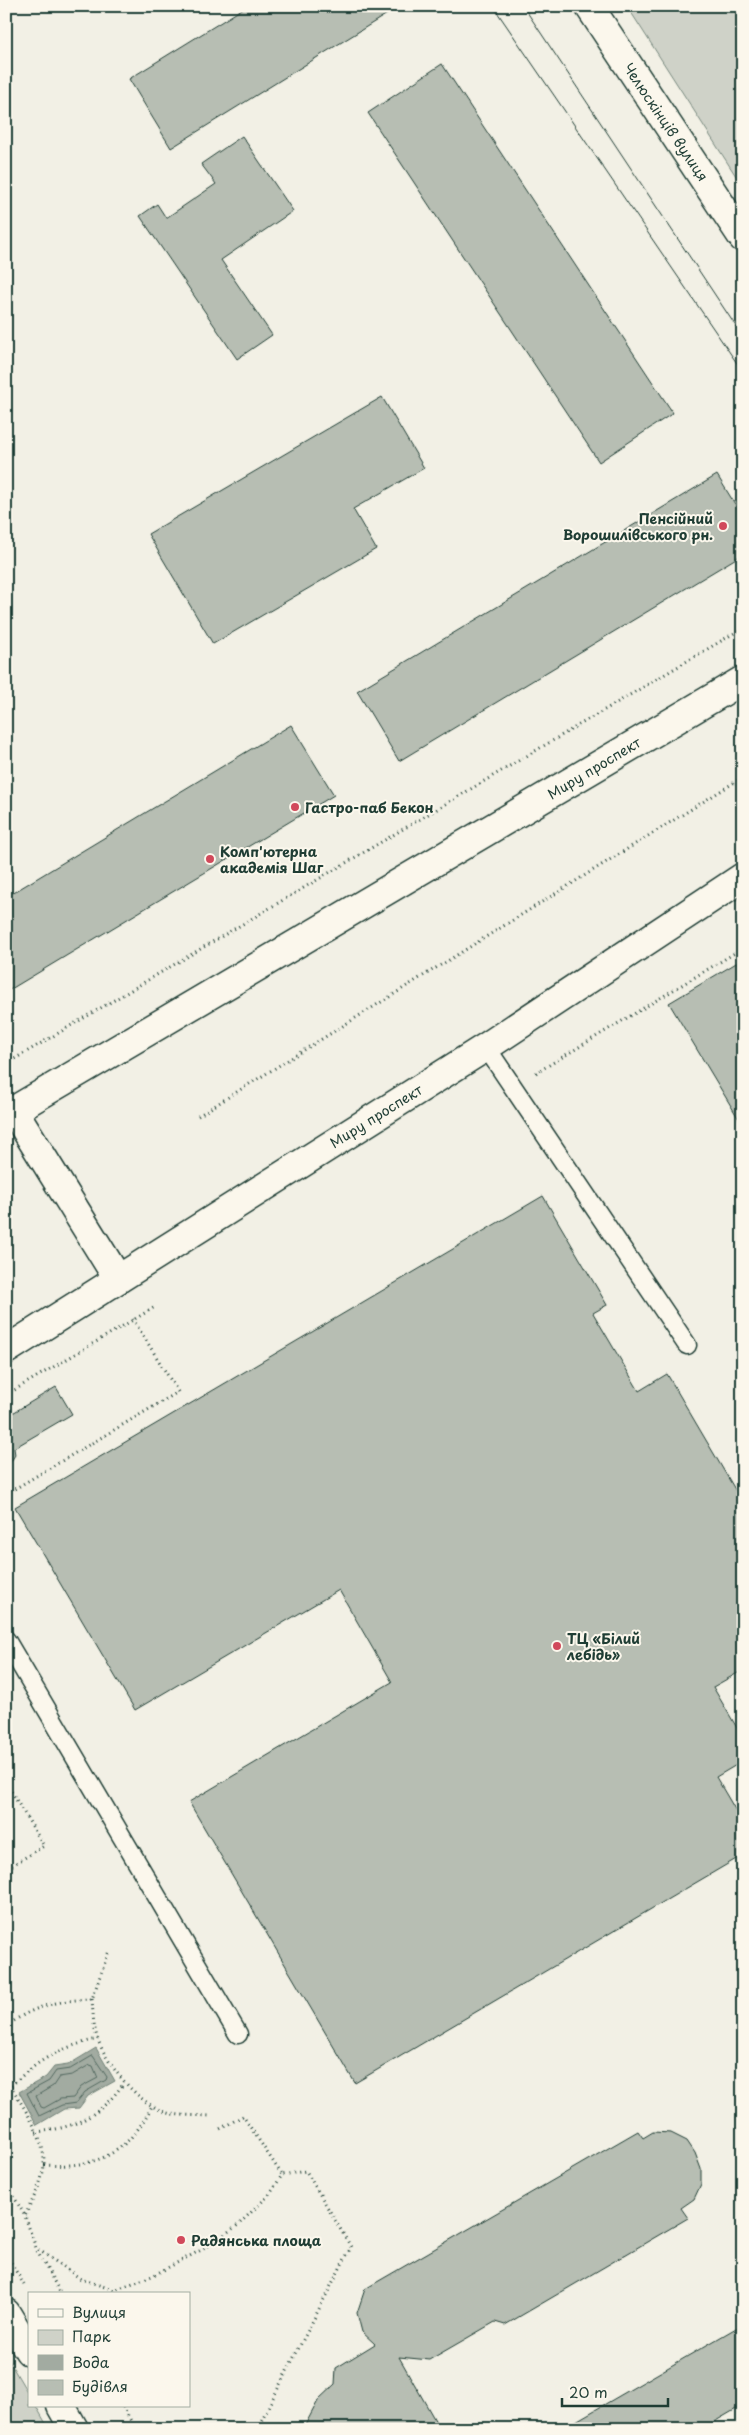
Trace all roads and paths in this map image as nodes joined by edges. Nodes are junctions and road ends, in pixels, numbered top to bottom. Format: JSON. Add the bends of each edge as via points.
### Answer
{"nodes":[{"id":1,"x":589,"y":6,"type":"edge"},
{"id":2,"x":743,"y":238,"type":"edge"},
{"id":3,"x":743,"y":628,"type":"edge"},
{"id":4,"x":743,"y":680,"type":"edge"},
{"id":5,"x":743,"y":777,"type":"edge"},
{"id":6,"x":743,"y":877,"type":"edge"},
{"id":7,"x":743,"y":948,"type":"edge"},
{"id":8,"x":486,"y":1047,"type":"junction"},
{"id":9,"x":6,"y":1064,"type":"edge"},
{"id":10,"x":514,"y":1087,"type":"junction"},
{"id":11,"x":10,"y":1113,"type":"edge"},
{"id":12,"x":198,"y":1116,"type":"dead end"},
{"id":13,"x":118,"y":1279,"type":"junction"},
{"id":14,"x":155,"y":1307,"type":"dead end"},
{"id":15,"x":133,"y":1319,"type":"junction"},
{"id":16,"x":687,"y":1346,"type":"dead end"},
{"id":17,"x":6,"y":1350,"type":"edge"},
{"id":18,"x":6,"y":1395,"type":"edge"},
{"id":19,"x":6,"y":1494,"type":"edge"},
{"id":20,"x":6,"y":1640,"type":"edge"},
{"id":21,"x":6,"y":1783,"type":"edge"},
{"id":22,"x":6,"y":1869,"type":"edge"},
{"id":23,"x":109,"y":1952,"type":"dead end"},
{"id":24,"x":92,"y":1999,"type":"junction"},
{"id":25,"x":6,"y":2027,"type":"edge"},
{"id":26,"x":238,"y":2034,"type":"dead end"},
{"id":27,"x":98,"y":2039,"type":"junction"},
{"id":28,"x":6,"y":2083,"type":"edge"},
{"id":29,"x":124,"y":2084,"type":"junction"},
{"id":30,"x":11,"y":2086,"type":"junction"},
{"id":31,"x":152,"y":2106,"type":"junction"},
{"id":32,"x":210,"y":2116,"type":"dead end"},
{"id":33,"x":218,"y":2130,"type":"dead end"},
{"id":34,"x":36,"y":2132,"type":"junction"},
{"id":35,"x":44,"y":2165,"type":"junction"},
{"id":36,"x":282,"y":2175,"type":"junction"},
{"id":37,"x":6,"y":2183,"type":"edge"},
{"id":38,"x":25,"y":2216,"type":"junction"},
{"id":39,"x":36,"y":2248,"type":"junction"},
{"id":40,"x":6,"y":2254,"type":"edge"},
{"id":41,"x":24,"y":2286,"type":"dead end"},
{"id":42,"x":60,"y":2292,"type":"edge"},
{"id":43,"x":6,"y":2313,"type":"edge"},
{"id":44,"x":28,"y":2349,"type":"edge"},
{"id":45,"x":62,"y":2408,"type":"edge"},
{"id":46,"x":124,"y":2408,"type":"edge"},
{"id":47,"x":74,"y":2429,"type":"edge"},
{"id":48,"x":135,"y":2429,"type":"edge"},
{"id":49,"x":257,"y":2429,"type":"edge"}],
"edges":[{"from":1,"to":2,"type":"main road","name":"Челюскінців вулиця"},
{"from":3,"to":9,"type":"path"},
{"from":4,"to":11,"type":"main road","name":"Миру проспект"},
{"from":5,"to":12,"type":"path"},
{"from":6,"to":8,"type":"main road","name":"Миру проспект"},
{"from":7,"to":10,"type":"path"},
{"from":8,"to":10,"type":"lane"},
{"from":8,"to":13,"type":"main road","name":"Миру проспект"},
{"from":10,"to":16,"type":"lane"},
{"from":11,"to":13,"type":"main road"},
{"from":13,"to":17,"type":"main road","name":"Миру проспект"},
{"from":14,"to":15,"type":"path"},
{"from":15,"to":18,"type":"path"},
{"from":15,"to":19,"type":"path","via":[[178,1392]]},
{"from":20,"to":26,"type":"lane"},
{"from":21,"to":22,"type":"path","via":[[44,1846]]},
{"from":23,"to":24,"type":"path"},
{"from":24,"to":25,"type":"path","via":[[46,2005],[28,2012]]},
{"from":24,"to":27,"type":"path"},
{"from":27,"to":29,"type":"path"},
{"from":27,"to":30,"type":"path","via":[[48,2055]]},
{"from":28,"to":30,"type":"path"},
{"from":29,"to":31,"type":"path"},
{"from":29,"to":34,"type":"path","via":[[112,2100],[86,2119],[60,2130]]},
{"from":30,"to":34,"type":"path"},
{"from":31,"to":32,"type":"path","via":[[170,2114]]},
{"from":31,"to":35,"type":"path","via":[[133,2136],[105,2157],[88,2164]]},
{"from":33,"to":36,"type":"path","via":[[243,2116]]},
{"from":34,"to":35,"type":"path","via":[[43,2148]]},
{"from":35,"to":38,"type":"path","via":[[40,2183]]},
{"from":36,"to":39,"type":"path","via":[[270,2194],[238,2225],[205,2248],[152,2276],[114,2290],[80,2279]]},
{"from":36,"to":49,"type":"path","via":[[306,2171],[351,2246]]},
{"from":37,"to":38,"type":"path"},
{"from":38,"to":39,"type":"path"},
{"from":39,"to":42,"type":"path"},
{"from":40,"to":41,"type":"path"},
{"from":43,"to":44,"type":"main road"},
{"from":45,"to":47,"type":"main road"},
{"from":46,"to":48,"type":"path"}]}
